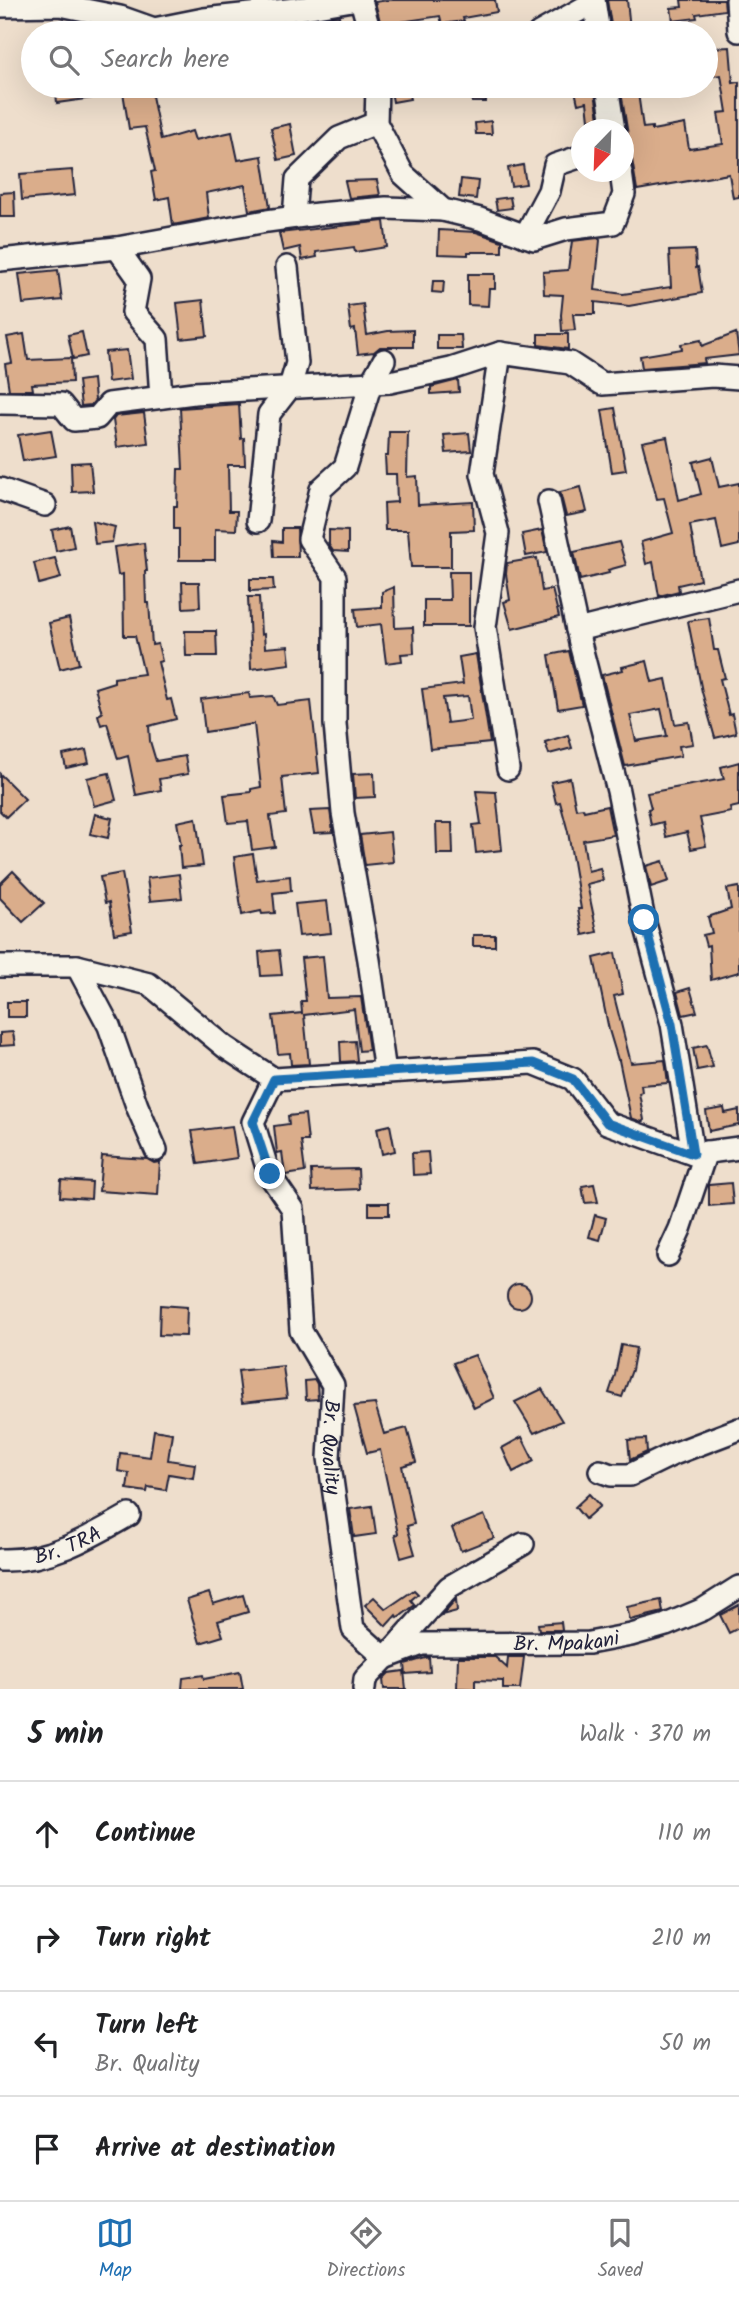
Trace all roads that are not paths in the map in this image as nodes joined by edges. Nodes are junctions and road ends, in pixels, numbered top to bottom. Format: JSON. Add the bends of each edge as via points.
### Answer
{"nodes":[{"id":1,"x":352,"y":0,"type":"edge"},
{"id":2,"x":361,"y":0,"type":"edge"},
{"id":3,"x":737,"y":0,"type":"edge"},
{"id":4,"x":594,"y":1,"type":"edge"},
{"id":5,"x":46,"y":3,"type":"edge"},
{"id":6,"x":0,"y":6,"type":"edge"},
{"id":7,"x":131,"y":21,"type":"edge"},
{"id":8,"x":194,"y":21,"type":"edge"},
{"id":9,"x":367,"y":21,"type":"edge"},
{"id":10,"x":560,"y":21,"type":"edge"},
{"id":11,"x":597,"y":21,"type":"edge"},
{"id":12,"x":739,"y":30,"type":"edge"},
{"id":13,"x":377,"y":98,"type":"edge"},
{"id":14,"x":609,"y":98,"type":"edge"},
{"id":15,"x":612,"y":119,"type":"edge"},
{"id":16,"x":376,"y":123,"type":"junction"},
{"id":17,"x":571,"y":160,"type":"edge"},
{"id":18,"x":622,"y":182,"type":"edge"},
{"id":19,"x":443,"y":210,"type":"junction"},
{"id":20,"x":294,"y":217,"type":"junction"},
{"id":21,"x":525,"y":236,"type":"junction"},
{"id":22,"x":117,"y":248,"type":"junction"},
{"id":23,"x":0,"y":260,"type":"edge"},
{"id":24,"x":287,"y":267,"type":"dead end"},
{"id":25,"x":500,"y":353,"type":"junction"},
{"id":26,"x":384,"y":360,"type":"dead end"},
{"id":27,"x":737,"y":380,"type":"edge"},
{"id":28,"x":371,"y":383,"type":"junction"},
{"id":29,"x":290,"y":387,"type":"junction"},
{"id":30,"x":161,"y":397,"type":"junction"},
{"id":31,"x":0,"y":403,"type":"edge"},
{"id":32,"x":0,"y":489,"type":"edge"},
{"id":33,"x":549,"y":501,"type":"dead end"},
{"id":34,"x":45,"y":505,"type":"dead end"},
{"id":35,"x":258,"y":522,"type":"dead end"},
{"id":36,"x":739,"y":590,"type":"edge"},
{"id":37,"x":578,"y":630,"type":"junction"},
{"id":38,"x":508,"y":769,"type":"dead end"},
{"id":39,"x":2,"y":964,"type":"edge"},
{"id":40,"x":77,"y":966,"type":"junction"},
{"id":41,"x":385,"y":1072,"type":"junction"},
{"id":42,"x":274,"y":1079,"type":"junction"},
{"id":43,"x":739,"y":1148,"type":"edge"},
{"id":44,"x":156,"y":1150,"type":"dead end"},
{"id":45,"x":700,"y":1153,"type":"junction"},
{"id":46,"x":668,"y":1255,"type":"dead end"},
{"id":47,"x":739,"y":1429,"type":"edge"},
{"id":48,"x":600,"y":1471,"type":"dead end"},
{"id":49,"x":129,"y":1516,"type":"dead end"},
{"id":50,"x":523,"y":1544,"type":"dead end"},
{"id":51,"x":0,"y":1560,"type":"edge"},
{"id":52,"x":739,"y":1587,"type":"edge"},
{"id":53,"x":385,"y":1658,"type":"junction"},
{"id":54,"x":364,"y":1689,"type":"edge"}],
"edges":[{"from":1,"to":8,"type":"street"},
{"from":2,"to":9,"type":"street"},
{"from":3,"to":12,"type":"street"},
{"from":4,"to":10,"type":"street"},
{"from":4,"to":11,"type":"street"},
{"from":5,"to":6,"type":"street"},
{"from":5,"to":7,"type":"street"},
{"from":13,"to":16,"type":"street"},
{"from":14,"to":15,"type":"street"},
{"from":16,"to":19,"type":"street","via":[[403,174]]},
{"from":16,"to":20,"type":"street","via":[[339,138],[297,179]]},
{"from":17,"to":21,"type":"street","via":[[555,166],[549,191]]},
{"from":18,"to":21,"type":"street","via":[[624,194],[613,223],[534,239]]},
{"from":19,"to":20,"type":"street","via":[[386,208]]},
{"from":19,"to":21,"type":"street"},
{"from":20,"to":22,"type":"street"},
{"from":22,"to":23,"type":"street"},
{"from":22,"to":30,"type":"street","via":[[139,279],[133,312],[157,339]]},
{"from":24,"to":29,"type":"street","via":[[297,363]]},
{"from":25,"to":27,"type":"street","via":[[570,363],[602,384],[713,376]]},
{"from":25,"to":28,"type":"street","via":[[451,369]]},
{"from":25,"to":38,"type":"street","via":[[481,474],[498,533],[485,627]]},
{"from":26,"to":28,"type":"street"},
{"from":28,"to":29,"type":"street"},
{"from":28,"to":41,"type":"street","via":[[345,467],[321,489],[309,539],[335,577],[335,724],[343,813]]},
{"from":29,"to":30,"type":"street"},
{"from":29,"to":35,"type":"street","via":[[269,414]]},
{"from":30,"to":31,"type":"street","via":[[109,404],[97,418],[74,420],[61,404]]},
{"from":32,"to":34,"type":"street"},
{"from":33,"to":37,"type":"street"},
{"from":36,"to":37,"type":"street"},
{"from":37,"to":45,"type":"street"},
{"from":39,"to":40,"type":"street"},
{"from":40,"to":42,"type":"street","via":[[149,984],[225,1047]]},
{"from":40,"to":44,"type":"street","via":[[109,1026]]},
{"from":41,"to":42,"type":"street"},
{"from":41,"to":45,"type":"street","via":[[533,1063],[573,1079],[607,1123]]},
{"from":42,"to":53,"type":"street","name":"Br. Quality","via":[[253,1122],[270,1174],[293,1209],[301,1331],[333,1385],[329,1458],[352,1629]]},
{"from":43,"to":45,"type":"street"},
{"from":45,"to":46,"type":"street","via":[[680,1229]]},
{"from":47,"to":48,"type":"street","via":[[630,1475]]},
{"from":49,"to":51,"type":"street","name":"Br. TRA","via":[[73,1546],[20,1561]]},
{"from":50,"to":53,"type":"street","via":[[449,1587]]},
{"from":52,"to":53,"type":"street","name":"Br. Mpakani","via":[[704,1609],[631,1635],[589,1643],[422,1644]]},
{"from":53,"to":54,"type":"street","via":[[365,1679]]}]}
